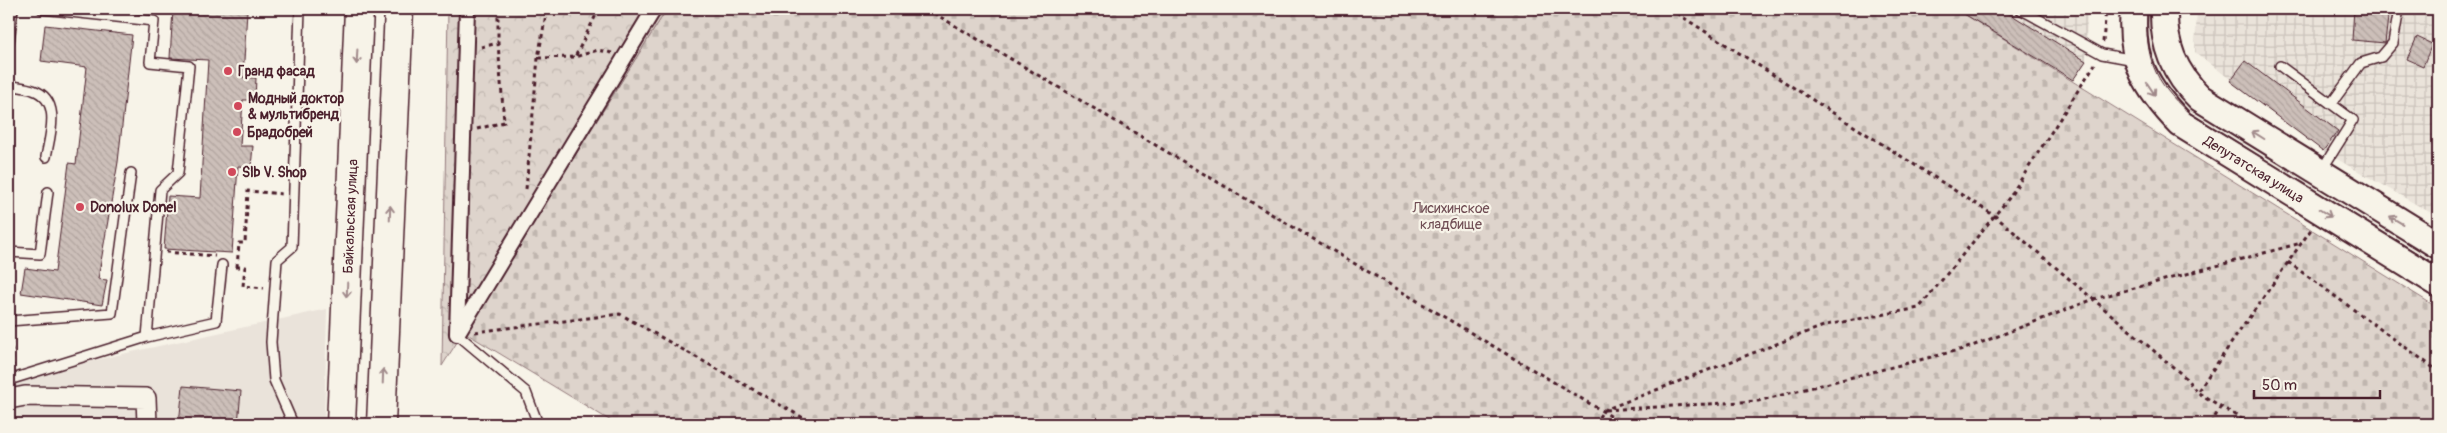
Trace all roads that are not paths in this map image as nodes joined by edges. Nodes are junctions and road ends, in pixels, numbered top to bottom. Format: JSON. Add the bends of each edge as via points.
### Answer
{"nodes":[{"id":1,"x":13,"y":9,"type":"edge"},
{"id":2,"x":42,"y":9,"type":"edge"},
{"id":3,"x":300,"y":9,"type":"edge"},
{"id":4,"x":359,"y":9,"type":"edge"},
{"id":5,"x":399,"y":9,"type":"edge"},
{"id":6,"x":467,"y":9,"type":"edge"},
{"id":7,"x":654,"y":9,"type":"edge"},
{"id":8,"x":2021,"y":9,"type":"edge"},
{"id":9,"x":2134,"y":9,"type":"edge"},
{"id":10,"x":2164,"y":9,"type":"edge"},
{"id":11,"x":2399,"y":9,"type":"edge"},
{"id":12,"x":9,"y":42,"type":"edge"},
{"id":13,"x":2138,"y":60,"type":"junction"},
{"id":14,"x":2280,"y":66,"type":"dead end"},
{"id":15,"x":9,"y":86,"type":"edge"},
{"id":16,"x":2332,"y":104,"type":"junction"},
{"id":17,"x":46,"y":157,"type":"dead end"},
{"id":18,"x":131,"y":173,"type":"dead end"},
{"id":19,"x":2319,"y":173,"type":"junction"},
{"id":20,"x":48,"y":192,"type":"dead end"},
{"id":21,"x":2438,"y":245,"type":"edge"},
{"id":22,"x":9,"y":252,"type":"edge"},
{"id":23,"x":221,"y":261,"type":"road end"},
{"id":24,"x":2438,"y":283,"type":"edge"},
{"id":25,"x":9,"y":322,"type":"edge"},
{"id":26,"x":457,"y":334,"type":"junction"},
{"id":27,"x":147,"y":337,"type":"junction"},
{"id":28,"x":12,"y":380,"type":"edge"},
{"id":29,"x":9,"y":399,"type":"edge"},
{"id":30,"x":146,"y":424,"type":"edge"},
{"id":31,"x":292,"y":424,"type":"edge"},
{"id":32,"x":341,"y":424,"type":"edge"},
{"id":33,"x":381,"y":424,"type":"edge"},
{"id":34,"x":538,"y":424,"type":"edge"}],
"edges":[{"from":1,"to":12,"type":"lane"},
{"from":2,"to":27,"type":"lane","via":[[154,21],[150,62],[189,66],[178,173],[160,190]]},
{"from":3,"to":31,"type":"lane","via":[[292,247],[276,260],[271,342],[274,380]]},
{"from":4,"to":32,"type":"main road","name":"Байкальская улица","one_way":true},
{"from":33,"to":5,"type":"main road","one_way":true},
{"from":6,"to":26,"type":"street"},
{"from":7,"to":26,"type":"street"},
{"from":8,"to":13,"type":"lane","via":[[2102,54]]},
{"from":9,"to":13,"type":"main road","name":"Депутатская улица"},
{"from":19,"to":10,"type":"main road","one_way":true,"via":[[2200,98],[2187,85],[2169,52],[2164,32]]},
{"from":11,"to":16,"type":"lane","via":[[2394,43],[2381,57],[2361,63]]},
{"from":13,"to":24,"type":"main road","name":"Депутатская улица","one_way":true,"via":[[2147,84],[2182,124]]},
{"from":14,"to":16,"type":"lane"},
{"from":15,"to":17,"type":"lane","via":[[33,90],[48,102],[52,122]]},
{"from":16,"to":19,"type":"lane","via":[[2353,120]]},
{"from":18,"to":25,"type":"lane","via":[[112,313]]},
{"from":21,"to":19,"type":"main road","one_way":true},
{"from":20,"to":22,"type":"lane","via":[[40,254]]},
{"from":23,"to":27,"type":"lane","via":[[216,321]]},
{"from":26,"to":34,"type":"lane","via":[[526,392]]},
{"from":27,"to":28,"type":"lane"},
{"from":29,"to":30,"type":"street","via":[[25,396],[146,398]]}]}
